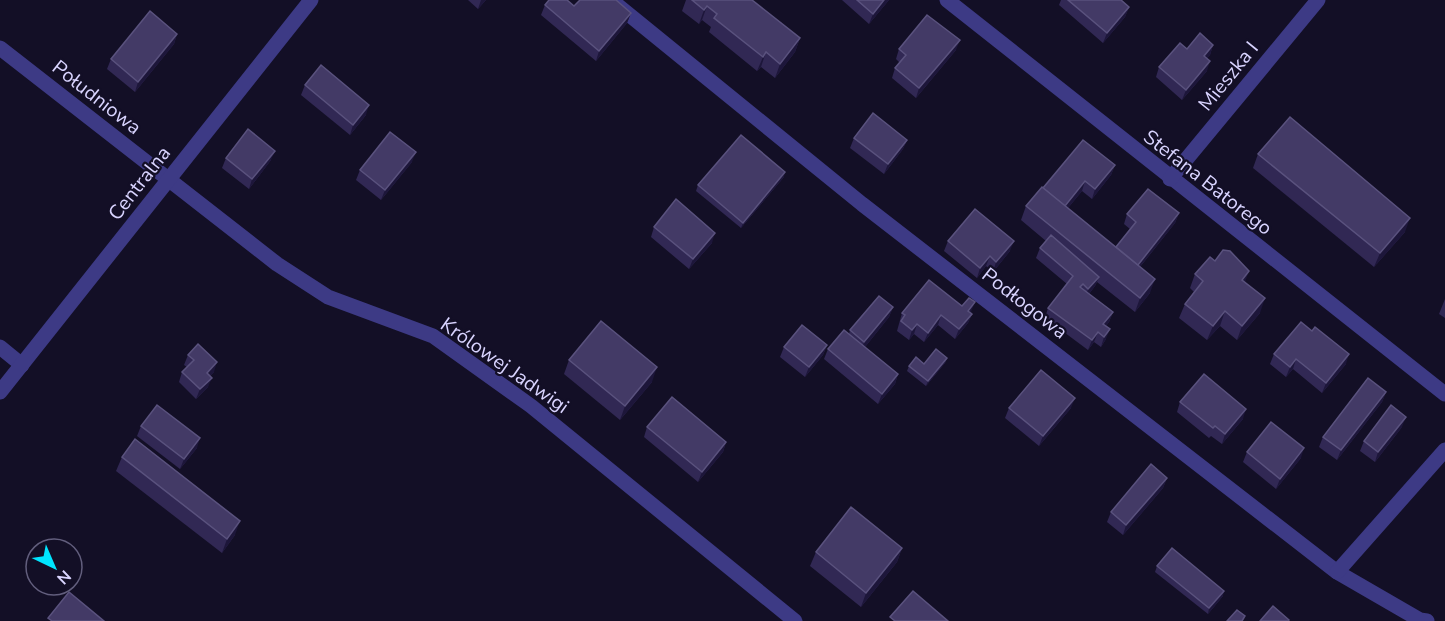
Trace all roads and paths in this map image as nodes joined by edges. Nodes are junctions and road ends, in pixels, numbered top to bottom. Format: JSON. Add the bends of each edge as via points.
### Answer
{"nodes":[{"id":1,"x":311,"y":0,"type":"edge"},
{"id":2,"x":611,"y":0,"type":"edge"},
{"id":3,"x":947,"y":0,"type":"edge"},
{"id":4,"x":1318,"y":0,"type":"edge"},
{"id":5,"x":0,"y":48,"type":"edge"},
{"id":6,"x":169,"y":178,"type":"junction"},
{"id":7,"x":1170,"y":179,"type":"junction"},
{"id":8,"x":0,"y":347,"type":"edge"},
{"id":9,"x":22,"y":364,"type":"junction"},
{"id":10,"x":0,"y":392,"type":"edge"},
{"id":11,"x":1445,"y":394,"type":"edge"},
{"id":12,"x":1445,"y":450,"type":"edge"},
{"id":13,"x":1337,"y":572,"type":"junction"},
{"id":14,"x":795,"y":621,"type":"edge"},
{"id":15,"x":1427,"y":621,"type":"edge"}],
"edges":[{"from":1,"to":6,"type":"street","name":"Centralna"},
{"from":2,"to":13,"type":"street","name":"Podłogowa","via":[[862,204]]},
{"from":3,"to":7,"type":"street","name":"Stefana Batorego"},
{"from":4,"to":7,"type":"street","name":"Mieszka I"},
{"from":5,"to":6,"type":"street","name":"Południowa"},
{"from":6,"to":9,"type":"street","name":"Centralna"},
{"from":6,"to":14,"type":"street","name":"Królowej Jadwigi","via":[[277,264],[328,297],[442,342],[531,406]]},
{"from":7,"to":11,"type":"street","name":"Stefana Batorego"},
{"from":8,"to":9,"type":"street"},
{"from":9,"to":10,"type":"street","name":"Centralna"},
{"from":12,"to":13,"type":"street"},
{"from":13,"to":15,"type":"street","name":"Podłogowa"}]}
